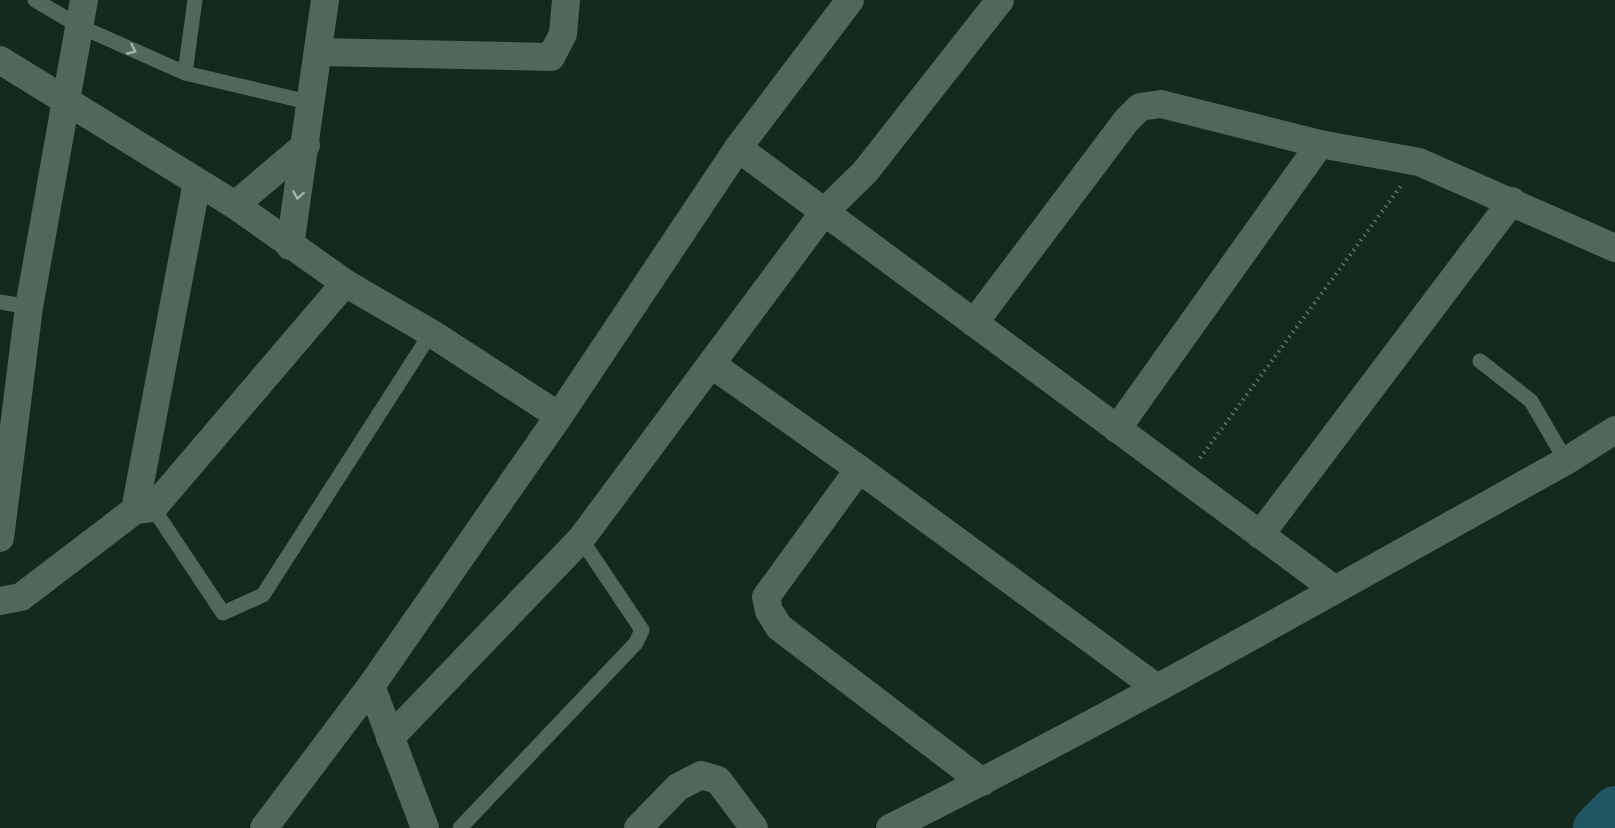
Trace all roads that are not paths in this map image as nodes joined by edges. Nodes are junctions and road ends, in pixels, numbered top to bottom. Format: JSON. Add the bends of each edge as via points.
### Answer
{"nodes":[{"id":1,"x":35,"y":0,"type":"edge"},
{"id":2,"x":195,"y":0,"type":"edge"},
{"id":3,"x":326,"y":0,"type":"edge"},
{"id":4,"x":566,"y":0,"type":"edge"},
{"id":5,"x":850,"y":0,"type":"edge"},
{"id":6,"x":1000,"y":0,"type":"edge"},
{"id":7,"x":81,"y":13,"type":"edge"},
{"id":8,"x":319,"y":52,"type":"junction"},
{"id":9,"x":0,"y":60,"type":"edge"},
{"id":10,"x":185,"y":73,"type":"junction"},
{"id":11,"x":66,"y":99,"type":"junction"},
{"id":12,"x":312,"y":103,"type":"junction"},
{"id":13,"x":1320,"y":144,"type":"junction"},
{"id":14,"x":306,"y":145,"type":"junction"},
{"id":15,"x":738,"y":148,"type":"junction"},
{"id":16,"x":196,"y":182,"type":"junction"},
{"id":17,"x":1512,"y":201,"type":"junction"},
{"id":18,"x":235,"y":205,"type":"junction"},
{"id":19,"x":824,"y":212,"type":"junction"},
{"id":20,"x":290,"y":246,"type":"junction"},
{"id":21,"x":1615,"y":248,"type":"edge"},
{"id":22,"x":345,"y":283,"type":"junction"},
{"id":23,"x":0,"y":302,"type":"edge"},
{"id":24,"x":29,"y":307,"type":"junction"},
{"id":25,"x":975,"y":323,"type":"junction"},
{"id":26,"x":431,"y":333,"type":"junction"},
{"id":27,"x":1480,"y":361,"type":"dead end"},
{"id":28,"x":711,"y":364,"type":"junction"},
{"id":29,"x":560,"y":416,"type":"junction"},
{"id":30,"x":1117,"y":429,"type":"junction"},
{"id":31,"x":1615,"y":430,"type":"edge"},
{"id":32,"x":1566,"y":460,"type":"junction"},
{"id":33,"x":860,"y":469,"type":"junction"},
{"id":34,"x":144,"y":509,"type":"junction"},
{"id":35,"x":1260,"y":535,"type":"junction"},
{"id":36,"x":0,"y":538,"type":"edge"},
{"id":37,"x":581,"y":539,"type":"junction"},
{"id":38,"x":1334,"y":589,"type":"junction"},
{"id":39,"x":0,"y":601,"type":"edge"},
{"id":40,"x":371,"y":686,"type":"junction"},
{"id":41,"x":1156,"y":688,"type":"junction"},
{"id":42,"x":390,"y":738,"type":"junction"},
{"id":43,"x":982,"y":782,"type":"junction"},
{"id":44,"x":264,"y":828,"type":"edge"},
{"id":45,"x":425,"y":828,"type":"edge"},
{"id":46,"x":460,"y":828,"type":"edge"},
{"id":47,"x":638,"y":828,"type":"edge"},
{"id":48,"x":754,"y":828,"type":"edge"},
{"id":49,"x":890,"y":828,"type":"edge"}],
"edges":[{"from":1,"to":7,"type":"lane"},
{"from":2,"to":10,"type":"lane"},
{"from":3,"to":8,"type":"street"},
{"from":4,"to":8,"type":"street","via":[[563,34],[551,57]]},
{"from":5,"to":15,"type":"street"},
{"from":6,"to":19,"type":"street","via":[[865,172]]},
{"from":7,"to":10,"type":"lane","one_way":true},
{"from":7,"to":11,"type":"street"},
{"from":8,"to":12,"type":"street"},
{"from":9,"to":11,"type":"street"},
{"from":10,"to":12,"type":"lane"},
{"from":11,"to":16,"type":"street"},
{"from":11,"to":24,"type":"street"},
{"from":12,"to":14,"type":"street"},
{"from":13,"to":17,"type":"street","via":[[1419,162]]},
{"from":13,"to":25,"type":"street","via":[[1161,104],[1140,106]]},
{"from":13,"to":30,"type":"street"},
{"from":14,"to":18,"type":"street"},
{"from":14,"to":20,"type":"street","one_way":true},
{"from":15,"to":19,"type":"street"},
{"from":15,"to":29,"type":"street"},
{"from":16,"to":18,"type":"street"},
{"from":16,"to":34,"type":"street"},
{"from":17,"to":21,"type":"street"},
{"from":17,"to":35,"type":"street"},
{"from":18,"to":20,"type":"street"},
{"from":19,"to":25,"type":"street"},
{"from":19,"to":28,"type":"street"},
{"from":20,"to":22,"type":"street"},
{"from":22,"to":26,"type":"street"},
{"from":22,"to":34,"type":"street"},
{"from":23,"to":24,"type":"lane"},
{"from":24,"to":36,"type":"street"},
{"from":25,"to":30,"type":"street"},
{"from":26,"to":29,"type":"street"},
{"from":26,"to":34,"type":"lane","via":[[263,595],[223,613]]},
{"from":27,"to":32,"type":"lane","via":[[1531,401]]},
{"from":28,"to":33,"type":"street"},
{"from":28,"to":37,"type":"street"},
{"from":29,"to":40,"type":"street"},
{"from":30,"to":35,"type":"street"},
{"from":31,"to":32,"type":"street"},
{"from":32,"to":38,"type":"street"},
{"from":33,"to":41,"type":"street"},
{"from":33,"to":43,"type":"street","via":[[766,597],[768,611],[779,627]]},
{"from":34,"to":39,"type":"street","via":[[21,597]]},
{"from":35,"to":38,"type":"street"},
{"from":37,"to":42,"type":"street"},
{"from":37,"to":46,"type":"lane","via":[[642,630],[636,643]]},
{"from":38,"to":41,"type":"street"},
{"from":40,"to":42,"type":"street"},
{"from":40,"to":44,"type":"street"},
{"from":41,"to":43,"type":"street"},
{"from":42,"to":45,"type":"street"},
{"from":43,"to":49,"type":"street"},
{"from":47,"to":48,"type":"street","via":[[678,787],[701,775],[718,780]]}]}
